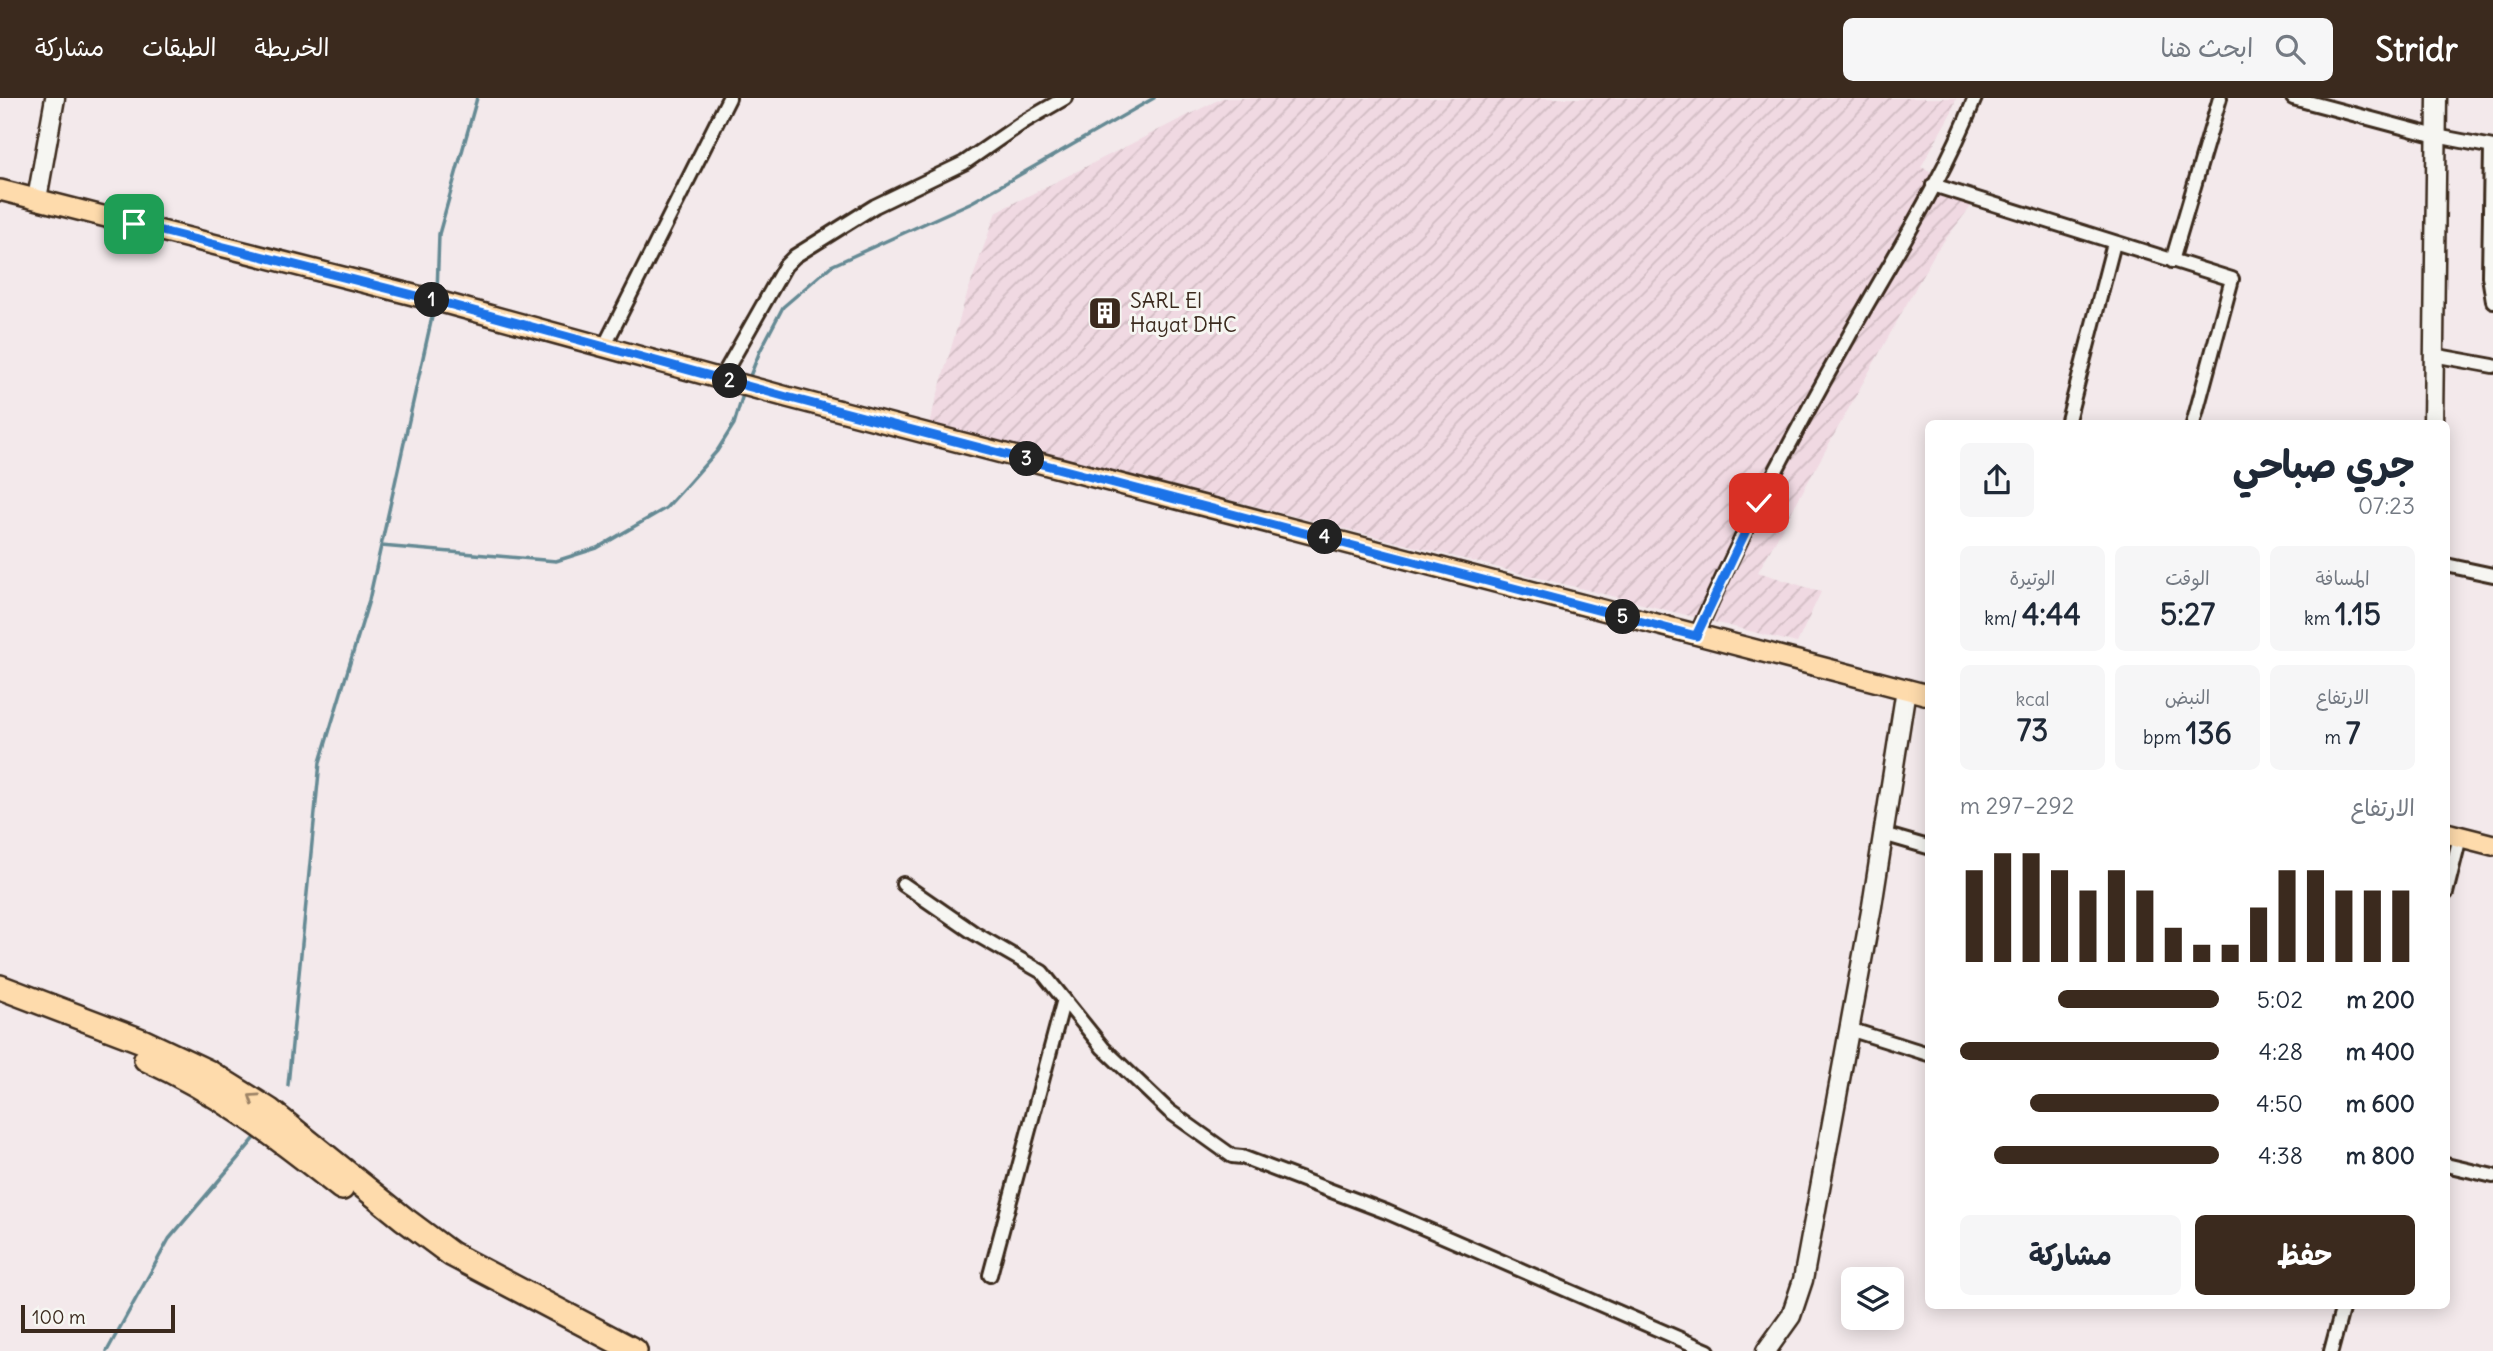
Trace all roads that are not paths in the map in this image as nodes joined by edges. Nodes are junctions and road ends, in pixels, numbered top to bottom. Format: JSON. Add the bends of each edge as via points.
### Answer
{"nodes":[{"id":1,"x":55,"y":98,"type":"edge"},
{"id":2,"x":729,"y":98,"type":"edge"},
{"id":3,"x":1065,"y":98,"type":"edge"},
{"id":4,"x":1975,"y":98,"type":"edge"},
{"id":5,"x":2220,"y":98,"type":"edge"},
{"id":6,"x":2293,"y":98,"type":"edge"},
{"id":7,"x":2437,"y":98,"type":"edge"},
{"id":8,"x":2436,"y":136,"type":"junction"},
{"id":9,"x":2492,"y":147,"type":"edge"},
{"id":10,"x":1933,"y":186,"type":"junction"},
{"id":11,"x":0,"y":190,"type":"edge"},
{"id":12,"x":37,"y":200,"type":"junction"},
{"id":13,"x":2114,"y":243,"type":"junction"},
{"id":14,"x":2172,"y":261,"type":"junction"},
{"id":15,"x":2493,"y":301,"type":"edge"},
{"id":16,"x":604,"y":347,"type":"junction"},
{"id":17,"x":2433,"y":355,"type":"junction"},
{"id":18,"x":2493,"y":366,"type":"edge"},
{"id":19,"x":737,"y":383,"type":"junction"},
{"id":20,"x":2068,"y":420,"type":"edge"},
{"id":21,"x":2194,"y":420,"type":"edge"},
{"id":22,"x":2432,"y":420,"type":"edge"},
{"id":23,"x":2450,"y":566,"type":"edge"},
{"id":24,"x":2493,"y":575,"type":"edge"},
{"id":25,"x":1696,"y":636,"type":"junction"},
{"id":26,"x":1906,"y":689,"type":"junction"},
{"id":27,"x":1925,"y":694,"type":"edge"},
{"id":28,"x":1883,"y":834,"type":"junction"},
{"id":29,"x":2453,"y":835,"type":"edge"},
{"id":30,"x":2493,"y":845,"type":"edge"},
{"id":31,"x":1925,"y":846,"type":"edge"},
{"id":32,"x":2450,"y":860,"type":"edge"},
{"id":33,"x":902,"y":884,"type":"dead end"},
{"id":34,"x":0,"y":987,"type":"edge"},
{"id":35,"x":1064,"y":999,"type":"junction"},
{"id":36,"x":0,"y":1002,"type":"edge"},
{"id":37,"x":1849,"y":1029,"type":"junction"},
{"id":38,"x":1925,"y":1053,"type":"edge"},
{"id":39,"x":2450,"y":1166,"type":"edge"},
{"id":40,"x":2493,"y":1176,"type":"edge"},
{"id":41,"x":990,"y":1275,"type":"dead end"},
{"id":42,"x":2342,"y":1309,"type":"edge"},
{"id":43,"x":602,"y":1351,"type":"edge"},
{"id":44,"x":635,"y":1351,"type":"edge"},
{"id":45,"x":1707,"y":1351,"type":"edge"},
{"id":46,"x":1766,"y":1351,"type":"edge"},
{"id":47,"x":2331,"y":1351,"type":"edge"}],
"edges":[{"from":1,"to":12,"type":"main road"},
{"from":2,"to":16,"type":"street"},
{"from":3,"to":19,"type":"street","via":[[964,163],[875,205],[795,256],[785,266]]},
{"from":4,"to":10,"type":"street"},
{"from":5,"to":14,"type":"street"},
{"from":6,"to":8,"type":"street"},
{"from":7,"to":8,"type":"main road"},
{"from":8,"to":9,"type":"street"},
{"from":8,"to":17,"type":"main road"},
{"from":9,"to":15,"type":"street","via":[[2488,276]]},
{"from":10,"to":13,"type":"street"},
{"from":10,"to":25,"type":"street","via":[[1759,503]]},
{"from":11,"to":12,"type":"main road"},
{"from":12,"to":16,"type":"main road"},
{"from":13,"to":14,"type":"street"},
{"from":13,"to":20,"type":"street"},
{"from":14,"to":21,"type":"street","via":[[2232,279]]},
{"from":16,"to":19,"type":"main road"},
{"from":17,"to":18,"type":"street"},
{"from":17,"to":22,"type":"main road"},
{"from":19,"to":25,"type":"main road"},
{"from":23,"to":24,"type":"street"},
{"from":25,"to":26,"type":"main road"},
{"from":26,"to":27,"type":"main road"},
{"from":26,"to":28,"type":"main road"},
{"from":28,"to":31,"type":"street"},
{"from":28,"to":37,"type":"main road"},
{"from":29,"to":30,"type":"main road"},
{"from":29,"to":32,"type":"street"},
{"from":33,"to":35,"type":"street","via":[[1042,972]]},
{"from":44,"to":34,"type":"highway","one_way":true,"via":[[451,1254],[269,1110],[210,1073],[142,1041]]},
{"from":35,"to":41,"type":"street"},
{"from":35,"to":45,"type":"street","via":[[1103,1048],[1169,1111],[1232,1156],[1387,1212]]},
{"from":36,"to":43,"type":"highway","via":[[138,1055],[200,1086],[259,1123],[444,1266]]},
{"from":37,"to":38,"type":"street"},
{"from":37,"to":46,"type":"main road","via":[[1803,1280],[1791,1316]]},
{"from":39,"to":40,"type":"street"},
{"from":42,"to":47,"type":"street"}]}
